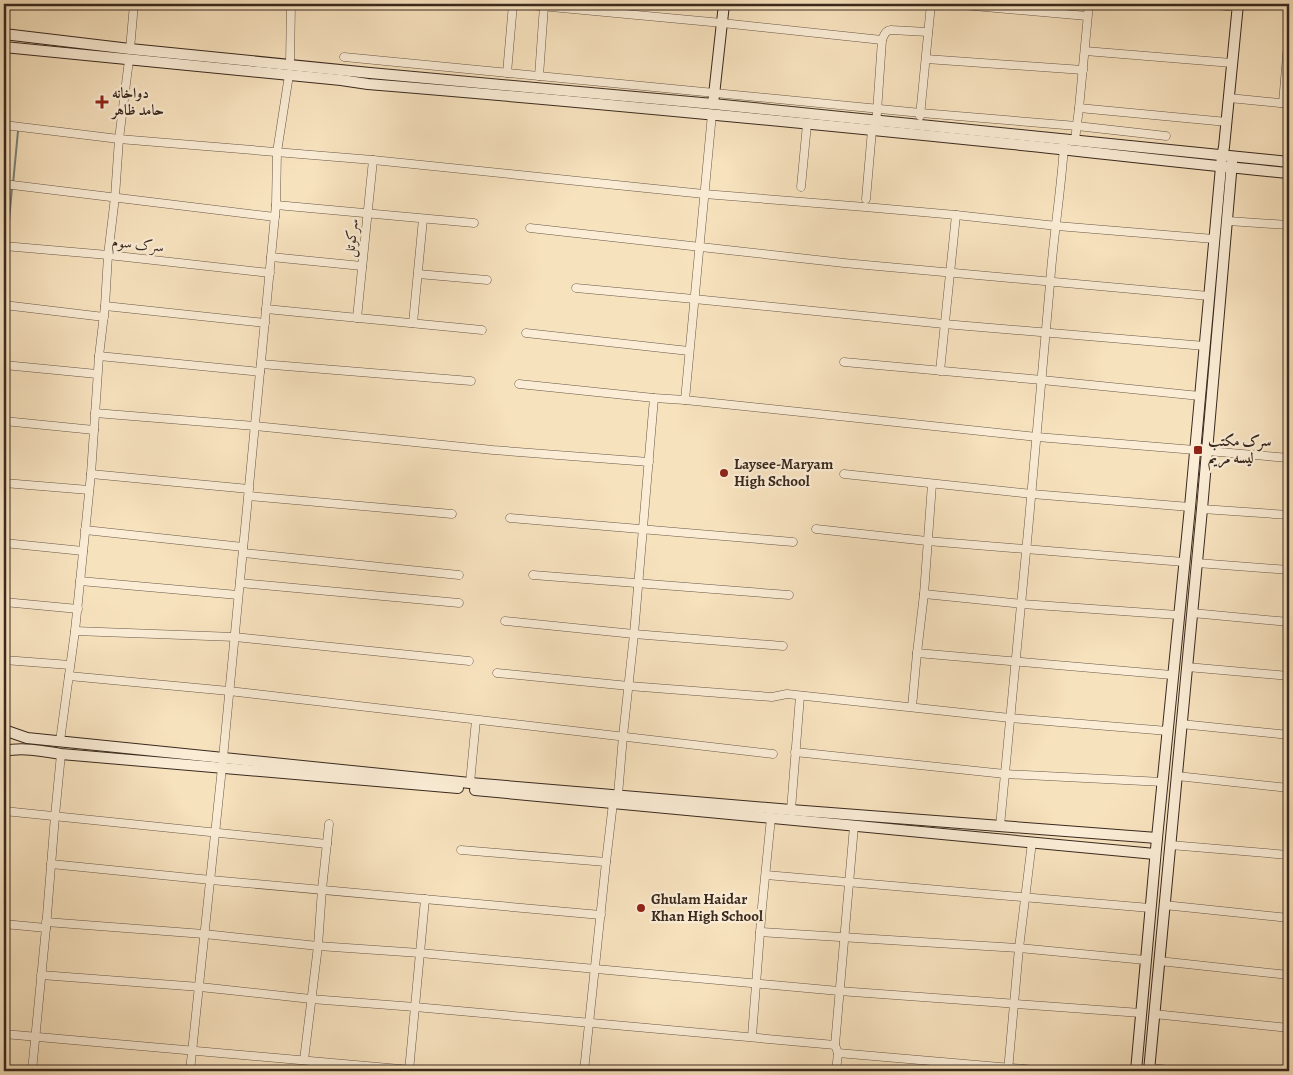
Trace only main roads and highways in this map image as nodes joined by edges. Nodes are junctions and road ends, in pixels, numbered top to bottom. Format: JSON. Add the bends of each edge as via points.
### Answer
{"nodes":[{"id":1,"x":724,"y":4,"type":"edge"},
{"id":2,"x":1238,"y":6,"type":"edge"},
{"id":3,"x":4,"y":34,"type":"edge"},
{"id":4,"x":4,"y":47,"type":"edge"},
{"id":5,"x":290,"y":70,"type":"junction"},
{"id":6,"x":370,"y":73,"type":"junction"},
{"id":7,"x":341,"y":75,"type":"junction"},
{"id":8,"x":368,"y":84,"type":"junction"},
{"id":9,"x":713,"y":104,"type":"junction"},
{"id":10,"x":786,"y":116,"type":"junction"},
{"id":11,"x":875,"y":127,"type":"junction"},
{"id":12,"x":1064,"y":144,"type":"junction"},
{"id":13,"x":1223,"y":151,"type":"junction"},
{"id":14,"x":1233,"y":157,"type":"junction"},
{"id":15,"x":1289,"y":162,"type":"edge"},
{"id":16,"x":1221,"y":167,"type":"junction"},
{"id":17,"x":1232,"y":168,"type":"junction"},
{"id":18,"x":1289,"y":173,"type":"edge"},
{"id":19,"x":1197,"y":431,"type":"junction"},
{"id":20,"x":1209,"y":432,"type":"junction"},
{"id":21,"x":1193,"y":466,"type":"junction"},
{"id":22,"x":1206,"y":468,"type":"junction"},
{"id":23,"x":4,"y":730,"type":"edge"},
{"id":24,"x":4,"y":751,"type":"edge"},
{"id":25,"x":222,"y":763,"type":"junction"},
{"id":26,"x":616,"y":799,"type":"junction"},
{"id":27,"x":676,"y":804,"type":"junction"},
{"id":28,"x":1156,"y":838,"type":"junction"},
{"id":29,"x":1155,"y":854,"type":"junction"},
{"id":30,"x":1149,"y":1070,"type":"edge"},
{"id":31,"x":1136,"y":1071,"type":"edge"}],
"edges":[{"from":1,"to":9,"type":"main road"},
{"from":2,"to":13,"type":"main road"},
{"from":3,"to":5,"type":"main road"},
{"from":4,"to":5,"type":"main road","via":[[129,60]]},
{"from":5,"to":7,"type":"main road"},
{"from":6,"to":7,"type":"main road"},
{"from":6,"to":8,"type":"main road"},
{"from":6,"to":9,"type":"main road"},
{"from":7,"to":8,"type":"main road"},
{"from":8,"to":9,"type":"main road"},
{"from":9,"to":10,"type":"main road"},
{"from":10,"to":11,"type":"main road"},
{"from":10,"to":11,"type":"main road","via":[[807,124]]},
{"from":11,"to":12,"type":"main road"},
{"from":11,"to":12,"type":"main road","via":[[920,124]]},
{"from":12,"to":13,"type":"main road","via":[[1075,140]]},
{"from":12,"to":16,"type":"main road"},
{"from":13,"to":14,"type":"main road"},
{"from":13,"to":16,"type":"main road"},
{"from":14,"to":15,"type":"main road"},
{"from":14,"to":17,"type":"main road"},
{"from":16,"to":17,"type":"main road"},
{"from":16,"to":19,"type":"main road"},
{"from":17,"to":18,"type":"main road"},
{"from":17,"to":20,"type":"main road"},
{"from":19,"to":20,"type":"main road"},
{"from":19,"to":21,"type":"main road"},
{"from":20,"to":22,"type":"main road"},
{"from":21,"to":22,"type":"main road"},
{"from":21,"to":28,"type":"main road"},
{"from":22,"to":30,"type":"main road"},
{"from":23,"to":25,"type":"main road","via":[[27,738]]},
{"from":24,"to":25,"type":"main road","via":[[26,749]]},
{"from":25,"to":26,"type":"main road"},
{"from":25,"to":26,"type":"main road","via":[[470,783]]},
{"from":26,"to":27,"type":"main road"},
{"from":27,"to":28,"type":"main road"},
{"from":27,"to":29,"type":"main road","via":[[771,818]]},
{"from":28,"to":29,"type":"main road"},
{"from":29,"to":31,"type":"main road"}]}
